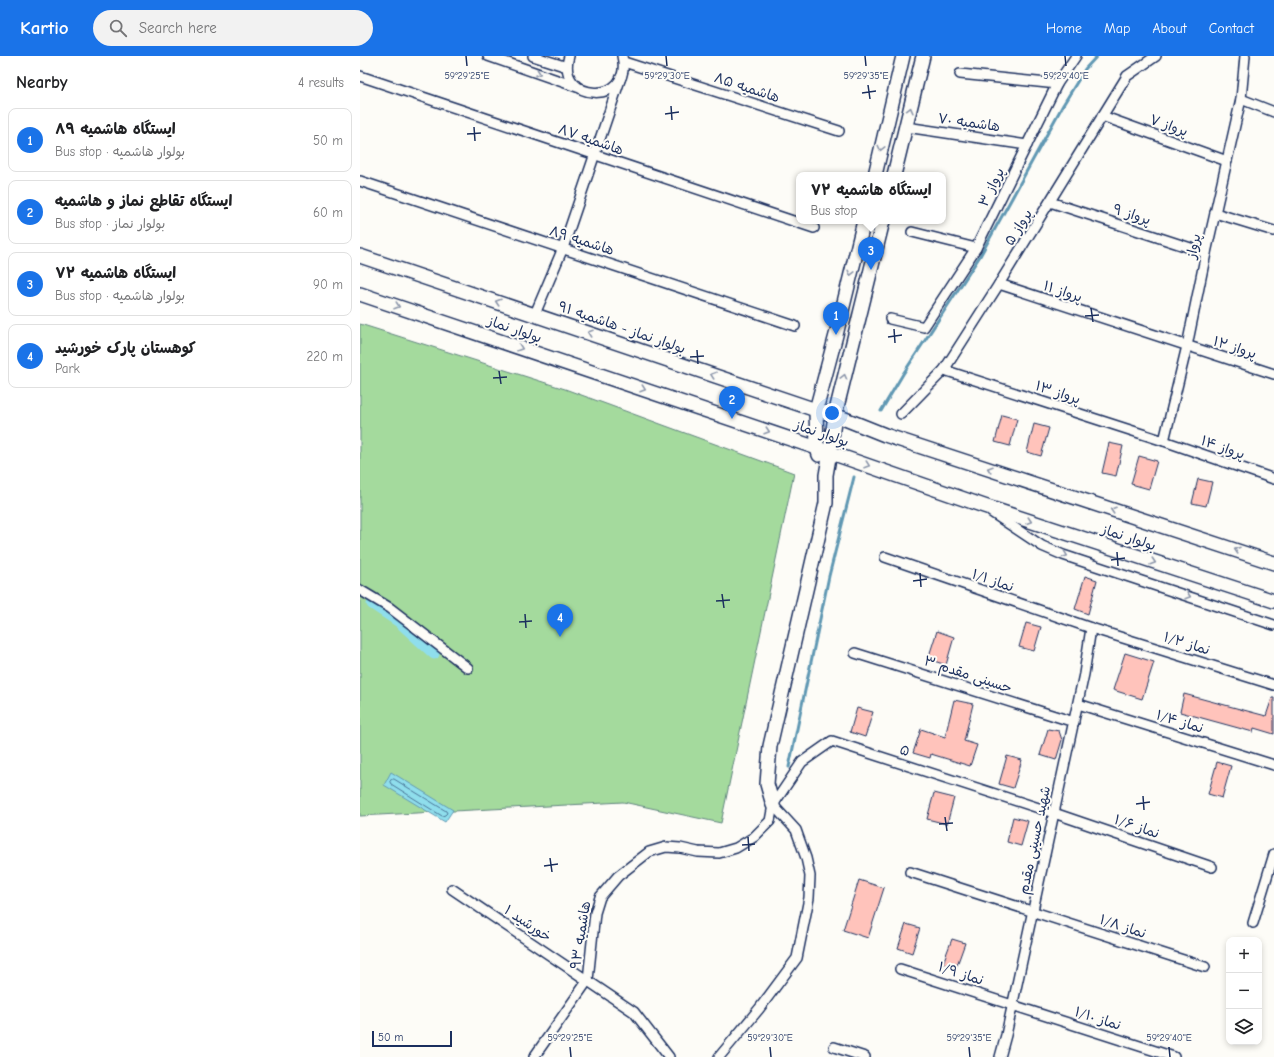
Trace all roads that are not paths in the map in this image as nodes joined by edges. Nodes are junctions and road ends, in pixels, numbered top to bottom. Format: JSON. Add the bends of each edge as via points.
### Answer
{"nodes":[{"id":1,"x":488,"y":56,"type":"edge"},
{"id":2,"x":533,"y":56,"type":"edge"},
{"id":3,"x":569,"y":56,"type":"edge"},
{"id":4,"x":903,"y":56,"type":"edge"},
{"id":5,"x":923,"y":56,"type":"edge"},
{"id":6,"x":1076,"y":56,"type":"edge"},
{"id":7,"x":1156,"y":56,"type":"edge"},
{"id":8,"x":1245,"y":56,"type":"edge"},
{"id":9,"x":623,"y":59,"type":"edge"},
{"id":10,"x":567,"y":68,"type":"junction"},
{"id":11,"x":960,"y":74,"type":"dead end"},
{"id":12,"x":360,"y":76,"type":"edge"},
{"id":13,"x":621,"y":77,"type":"junction"},
{"id":14,"x":1057,"y":84,"type":"junction"},
{"id":15,"x":577,"y":87,"type":"junction"},
{"id":16,"x":1240,"y":99,"type":"junction"},
{"id":17,"x":1274,"y":112,"type":"edge"},
{"id":18,"x":1102,"y":116,"type":"junction"},
{"id":19,"x":906,"y":127,"type":"junction"},
{"id":20,"x":839,"y":131,"type":"dead end"},
{"id":21,"x":1027,"y":145,"type":"junction"},
{"id":22,"x":595,"y":155,"type":"junction"},
{"id":23,"x":1226,"y":161,"type":"junction"},
{"id":24,"x":876,"y":172,"type":"edge"},
{"id":25,"x":895,"y":172,"type":"edge"},
{"id":26,"x":360,"y":181,"type":"edge"},
{"id":27,"x":1050,"y":202,"type":"junction"},
{"id":28,"x":1215,"y":213,"type":"junction"},
{"id":29,"x":796,"y":222,"type":"edge"},
{"id":30,"x":802,"y":224,"type":"edge"},
{"id":31,"x":863,"y":224,"type":"edge"},
{"id":32,"x":882,"y":224,"type":"edge"},
{"id":33,"x":814,"y":228,"type":"dead end"},
{"id":34,"x":1274,"y":231,"type":"edge"},
{"id":35,"x":912,"y":232,"type":"dead end"},
{"id":36,"x":563,"y":248,"type":"junction"},
{"id":37,"x":976,"y":248,"type":"junction"},
{"id":38,"x":1206,"y":253,"type":"junction"},
{"id":39,"x":360,"y":256,"type":"edge"},
{"id":40,"x":999,"y":284,"type":"junction"},
{"id":41,"x":360,"y":294,"type":"edge"},
{"id":42,"x":535,"y":314,"type":"junction"},
{"id":43,"x":890,"y":319,"type":"dead end"},
{"id":44,"x":794,"y":326,"type":"dead end"},
{"id":45,"x":1187,"y":346,"type":"junction"},
{"id":46,"x":944,"y":370,"type":"junction"},
{"id":47,"x":1274,"y":374,"type":"edge"},
{"id":48,"x":816,"y":410,"type":"junction"},
{"id":49,"x":901,"y":414,"type":"dead end"},
{"id":50,"x":834,"y":415,"type":"junction"},
{"id":51,"x":1164,"y":441,"type":"junction"},
{"id":52,"x":817,"y":448,"type":"junction"},
{"id":53,"x":830,"y":452,"type":"junction"},
{"id":54,"x":826,"y":475,"type":"junction"},
{"id":55,"x":1274,"y":479,"type":"edge"},
{"id":56,"x":984,"y":506,"type":"junction"},
{"id":57,"x":885,"y":557,"type":"dead end"},
{"id":58,"x":1274,"y":563,"type":"edge"},
{"id":59,"x":360,"y":590,"type":"edge"},
{"id":60,"x":1274,"y":601,"type":"edge"},
{"id":61,"x":1274,"y":625,"type":"edge"},
{"id":62,"x":1091,"y":628,"type":"junction"},
{"id":63,"x":855,"y":653,"type":"dead end"},
{"id":64,"x":468,"y":668,"type":"dead end"},
{"id":65,"x":1274,"y":685,"type":"edge"},
{"id":66,"x":1078,"y":704,"type":"junction"},
{"id":67,"x":1074,"y":722,"type":"junction"},
{"id":68,"x":1274,"y":764,"type":"edge"},
{"id":69,"x":773,"y":805,"type":"junction"},
{"id":70,"x":1054,"y":813,"type":"junction"},
{"id":71,"x":1274,"y":854,"type":"edge"},
{"id":72,"x":1212,"y":867,"type":"dead end"},
{"id":73,"x":910,"y":872,"type":"dead end"},
{"id":74,"x":452,"y":889,"type":"dead end"},
{"id":75,"x":1033,"y":912,"type":"junction"},
{"id":76,"x":1253,"y":923,"type":"dead end"},
{"id":77,"x":1205,"y":967,"type":"dead end"},
{"id":78,"x":900,"y":969,"type":"dead end"},
{"id":79,"x":588,"y":980,"type":"junction"},
{"id":80,"x":1013,"y":1005,"type":"junction"},
{"id":81,"x":834,"y":1047,"type":"dead end"},
{"id":82,"x":534,"y":1057,"type":"edge"},
{"id":83,"x":669,"y":1057,"type":"edge"},
{"id":84,"x":719,"y":1057,"type":"edge"},
{"id":85,"x":865,"y":1057,"type":"edge"},
{"id":86,"x":1000,"y":1057,"type":"edge"},
{"id":87,"x":1174,"y":1057,"type":"edge"}],
"edges":[{"from":1,"to":15,"type":"street","one_way":true},
{"from":2,"to":10,"type":"street"},
{"from":3,"to":10,"type":"street"},
{"from":4,"to":24,"type":"main road","one_way":true},
{"from":19,"to":5,"type":"main road","one_way":true},
{"from":6,"to":14,"type":"street","name":"پرواز ۳"},
{"from":7,"to":18,"type":"street","name":"پرواز ۵","via":[[1127,76]]},
{"from":8,"to":16,"type":"street","name":"پرواز"},
{"from":9,"to":13,"type":"street","via":[[624,70]]},
{"from":9,"to":20,"type":"street","name":"هاشمیه ۸۵"},
{"from":10,"to":15,"type":"street"},
{"from":11,"to":14,"type":"street"},
{"from":12,"to":22,"type":"street","name":"هاشمیه ۸۷"},
{"from":13,"to":15,"type":"street","via":[[605,92],[591,93]]},
{"from":13,"to":22,"type":"street"},
{"from":14,"to":21,"type":"street","name":"پرواز ۳"},
{"from":16,"to":17,"type":"street"},
{"from":16,"to":23,"type":"street","name":"پرواز"},
{"from":18,"to":23,"type":"street","name":"پرواز ۷"},
{"from":18,"to":27,"type":"street","name":"پرواز ۵"},
{"from":19,"to":21,"type":"street","name":"هاشمیه ۷۰"},
{"from":19,"to":25,"type":"main road"},
{"from":21,"to":37,"type":"street","name":"پرواز ۳"},
{"from":22,"to":29,"type":"street","name":"هاشمیه ۸۷"},
{"from":22,"to":36,"type":"street"},
{"from":23,"to":28,"type":"street","name":"پرواز"},
{"from":26,"to":36,"type":"street","name":"هاشمیه ۸۹"},
{"from":27,"to":38,"type":"street","name":"پرواز ۹"},
{"from":27,"to":40,"type":"street","name":"پرواز ۵"},
{"from":28,"to":34,"type":"street"},
{"from":28,"to":38,"type":"street","name":"پرواز"},
{"from":30,"to":33,"type":"street","name":"هاشمیه ۸۷"},
{"from":31,"to":48,"type":"main road","one_way":true},
{"from":50,"to":32,"type":"main road","one_way":true},
{"from":35,"to":37,"type":"street"},
{"from":36,"to":42,"type":"street"},
{"from":36,"to":44,"type":"street","name":"هاشمیه ۸۹"},
{"from":37,"to":43,"type":"street","name":"پرواز ۳","via":[[924,327]]},
{"from":38,"to":45,"type":"street","name":"پرواز"},
{"from":42,"to":39,"type":"main road","name":"بولوار نماز","one_way":true},
{"from":40,"to":45,"type":"street","name":"پرواز ۱۱"},
{"from":40,"to":46,"type":"street","name":"پرواز ۵"},
{"from":41,"to":52,"type":"main road","name":"بولوار نماز","one_way":true},
{"from":48,"to":42,"type":"main road","name":"بولوار نماز - هاشمیه ۹۱","one_way":true},
{"from":45,"to":47,"type":"street","name":"پرواز ۱۲"},
{"from":45,"to":51,"type":"street","name":"پرواز"},
{"from":46,"to":49,"type":"street","name":"پرواز ۵"},
{"from":46,"to":51,"type":"street","name":"پرواز ۱۳"},
{"from":48,"to":50,"type":"main road","name":"بولوار نماز - هاشمیه ۹۱"},
{"from":48,"to":52,"type":"main road"},
{"from":50,"to":53,"type":"main road"},
{"from":58,"to":50,"type":"main road","name":"بولوار نماز","one_way":true,"via":[[885,435]]},
{"from":51,"to":55,"type":"street","name":"پرواز ۱۴"},
{"from":52,"to":53,"type":"main road","name":"بولوار نماز"},
{"from":52,"to":54,"type":"main road"},
{"from":53,"to":54,"type":"main road"},
{"from":53,"to":56,"type":"main road","name":"بولوار نماز","one_way":true},
{"from":54,"to":69,"type":"main road","via":[[826,503],[770,746],[767,784]]},
{"from":56,"to":60,"type":"main road","name":"بولوار نماز","one_way":true},
{"from":56,"to":61,"type":"street","one_way":true,"via":[[1042,546]]},
{"from":57,"to":62,"type":"street","name":"نماز ۱/۱"},
{"from":59,"to":64,"type":"street","via":[[390,608]]},
{"from":62,"to":65,"type":"street","name":"نماز ۱/۲"},
{"from":62,"to":66,"type":"street","name":"شهید حسینی مقدم"},
{"from":63,"to":67,"type":"street","name":"حسینی مقدم ۳"},
{"from":66,"to":67,"type":"street","name":"شهید حسینی مقدم"},
{"from":66,"to":68,"type":"street","name":"نماز ۱/۴"},
{"from":67,"to":70,"type":"street","name":"شهید حسینی مقدم"},
{"from":69,"to":70,"type":"street","name":"۵","via":[[802,762],[832,741]]},
{"from":69,"to":79,"type":"street","name":"هاشمیه ۹۳","via":[[770,821],[754,837],[736,848],[719,853],[666,847],[649,852],[618,876],[600,897],[595,913]]},
{"from":69,"to":84,"type":"street","via":[[796,830],[810,876],[809,898],[798,958]]},
{"from":70,"to":72,"type":"street","name":"نماز ۱/۶"},
{"from":70,"to":75,"type":"street","name":"شهید حسینی مقدم"},
{"from":71,"to":76,"type":"street"},
{"from":73,"to":75,"type":"street","name":"نماز ۱/۸"},
{"from":74,"to":79,"type":"street","name":"خورشید ۱"},
{"from":75,"to":77,"type":"street","name":"نماز ۱/۸"},
{"from":75,"to":80,"type":"street","name":"شهید حسینی مقدم"},
{"from":78,"to":80,"type":"street","name":"نماز ۱/۹"},
{"from":79,"to":82,"type":"street","name":"هاشمیه ۹۳"},
{"from":79,"to":83,"type":"street","name":"خورشید ۱","via":[[634,1012]]},
{"from":80,"to":86,"type":"street","name":"شهید حسینی مقدم"},
{"from":80,"to":87,"type":"street","name":"نماز ۱/۱۰"},
{"from":81,"to":85,"type":"street"}]}
